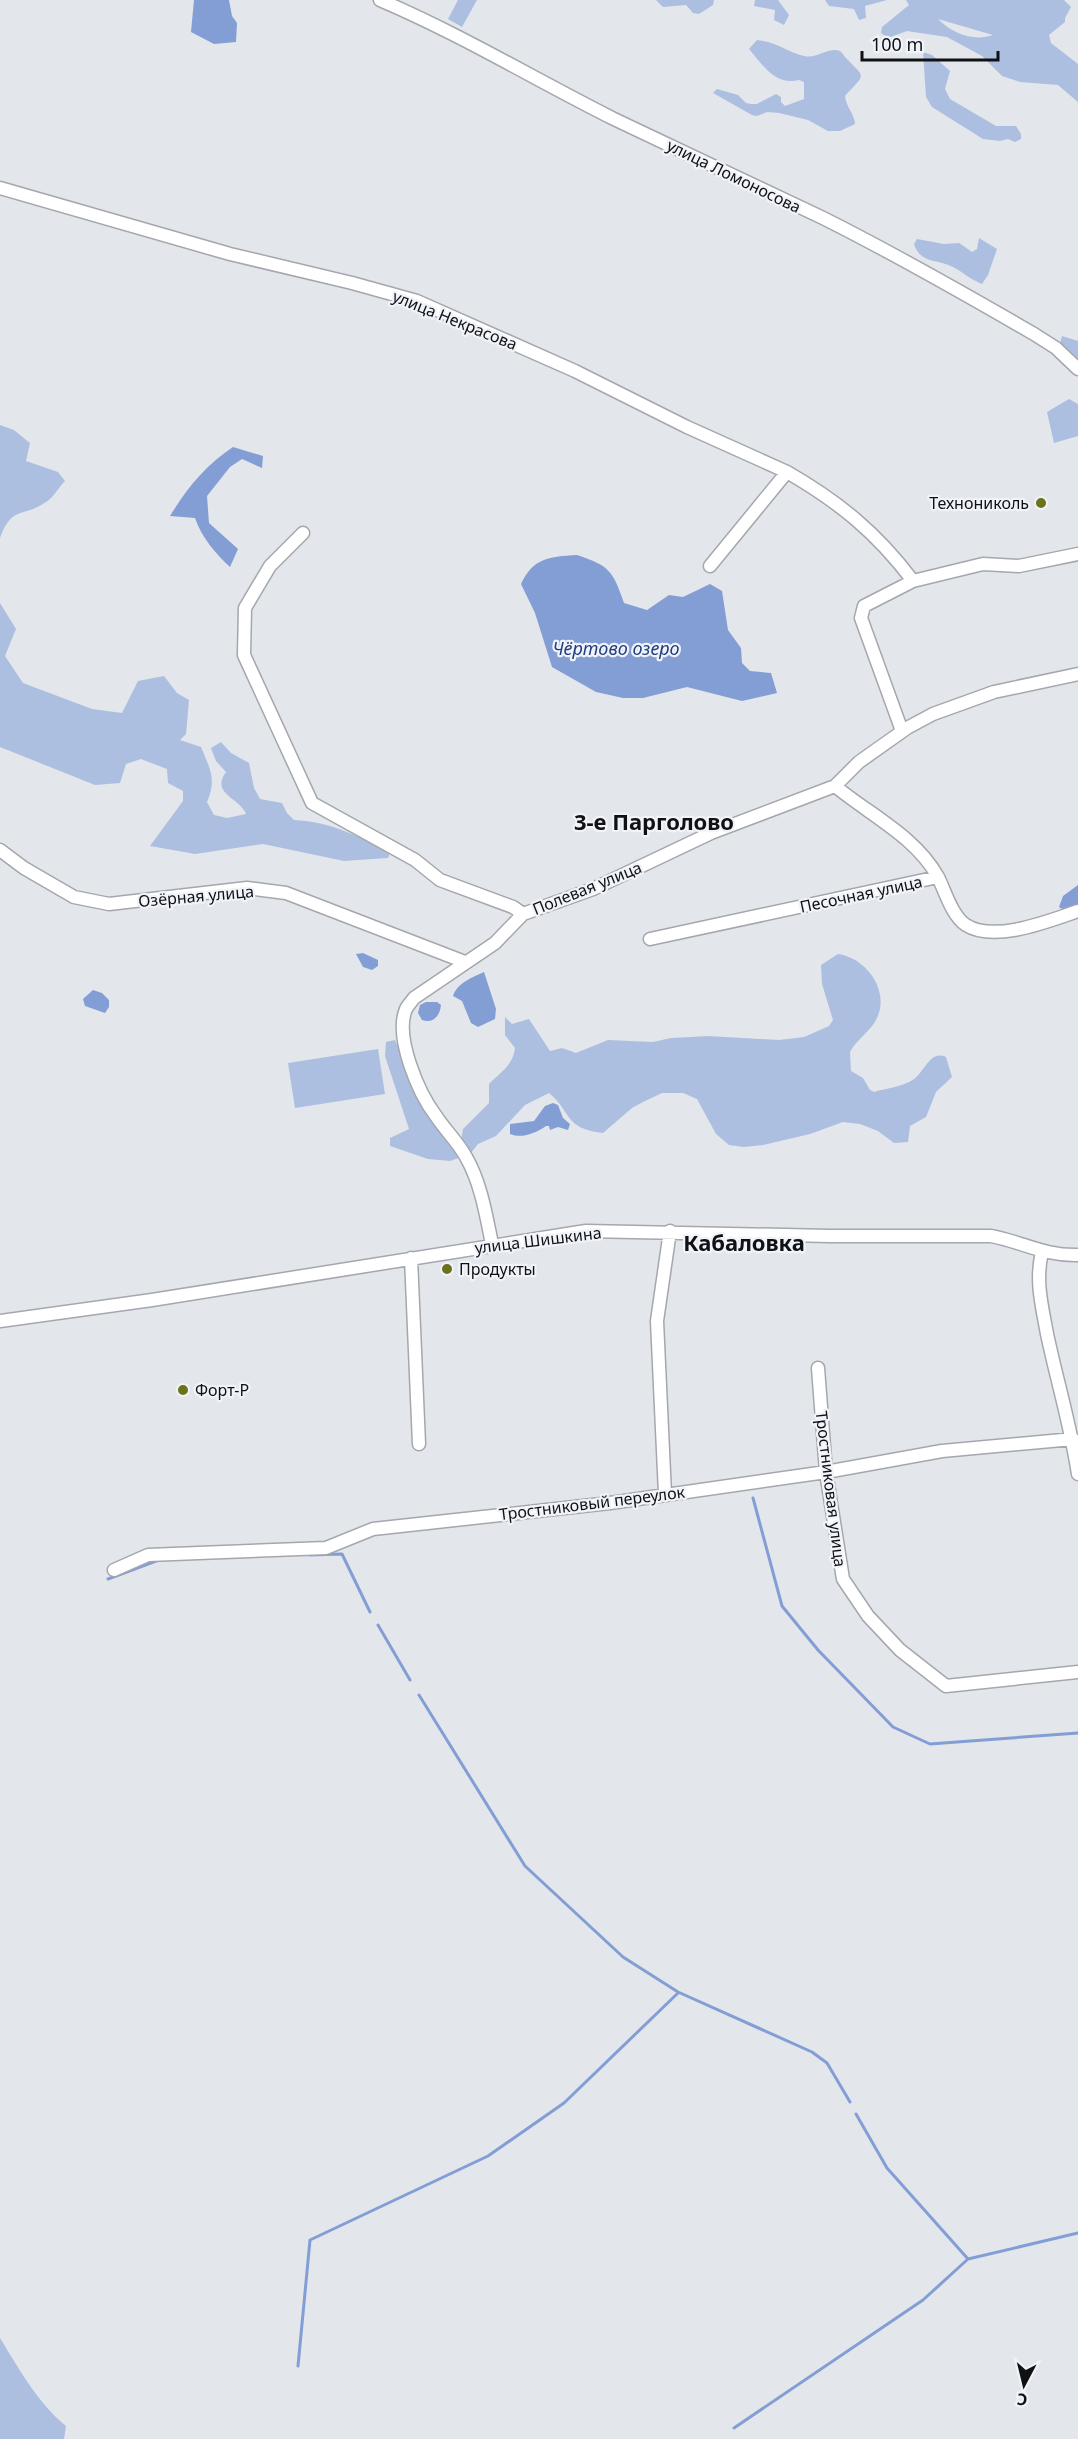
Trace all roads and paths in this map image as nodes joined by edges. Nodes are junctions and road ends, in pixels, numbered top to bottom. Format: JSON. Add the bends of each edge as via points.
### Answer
{"nodes":[{"id":1,"x":380,"y":0,"type":"edge"},
{"id":2,"x":0,"y":188,"type":"edge"},
{"id":3,"x":1078,"y":369,"type":"edge"},
{"id":4,"x":787,"y":471,"type":"junction"},
{"id":5,"x":303,"y":533,"type":"dead end"},
{"id":6,"x":1078,"y":554,"type":"edge"},
{"id":7,"x":710,"y":566,"type":"dead end"},
{"id":8,"x":913,"y":581,"type":"junction"},
{"id":9,"x":1078,"y":674,"type":"edge"},
{"id":10,"x":902,"y":731,"type":"junction"},
{"id":11,"x":835,"y":786,"type":"junction"},
{"id":12,"x":0,"y":850,"type":"edge"},
{"id":13,"x":938,"y":877,"type":"junction"},
{"id":14,"x":1078,"y":911,"type":"edge"},
{"id":15,"x":523,"y":914,"type":"junction"},
{"id":16,"x":650,"y":939,"type":"dead end"},
{"id":17,"x":465,"y":962,"type":"junction"},
{"id":18,"x":670,"y":1231,"type":"junction"},
{"id":19,"x":492,"y":1244,"type":"junction"},
{"id":20,"x":1042,"y":1252,"type":"junction"},
{"id":21,"x":1078,"y":1255,"type":"edge"},
{"id":22,"x":411,"y":1258,"type":"junction"},
{"id":23,"x":0,"y":1321,"type":"edge"},
{"id":24,"x":818,"y":1368,"type":"dead end"},
{"id":25,"x":1073,"y":1439,"type":"junction"},
{"id":26,"x":419,"y":1444,"type":"dead end"},
{"id":27,"x":826,"y":1472,"type":"junction"},
{"id":28,"x":1078,"y":1474,"type":"edge"},
{"id":29,"x":665,"y":1494,"type":"junction"},
{"id":30,"x":114,"y":1570,"type":"dead end"},
{"id":31,"x":1078,"y":1672,"type":"edge"}],
"edges":[{"from":1,"to":3,"type":"street","name":"улица Ломоносова","via":[[893,255],[1034,334]]},
{"from":2,"to":4,"type":"street","name":"улица Некрасова","via":[[230,254],[417,302]]},
{"from":4,"to":7,"type":"street"},
{"from":4,"to":8,"type":"street","name":"улица Некрасова","via":[[855,516]]},
{"from":5,"to":15,"type":"street","name":"Полевая улица","via":[[270,566],[245,608],[244,655],[312,803],[415,860],[440,879]]},
{"from":6,"to":8,"type":"street","via":[[1019,567],[983,564]]},
{"from":8,"to":10,"type":"street","via":[[864,606],[861,618]]},
{"from":9,"to":10,"type":"street","name":"Полевая улица","via":[[994,692],[933,714]]},
{"from":10,"to":11,"type":"street","name":"Полевая улица","via":[[859,762]]},
{"from":11,"to":13,"type":"street","via":[[914,846]]},
{"from":11,"to":15,"type":"street","name":"Полевая улица","via":[[711,833],[593,889]]},
{"from":12,"to":17,"type":"street","name":"Озёрная улица","via":[[74,897],[109,904],[247,888],[286,893]]},
{"from":13,"to":14,"type":"street","name":"Песочная улица","via":[[957,915],[975,929],[1003,932]]},
{"from":13,"to":16,"type":"street","name":"Песочная улица"},
{"from":15,"to":17,"type":"street","via":[[495,943]]},
{"from":17,"to":19,"type":"street","via":[[414,998],[406,1009],[403,1029],[419,1090],[470,1166]]},
{"from":18,"to":19,"type":"street","name":"улица Шишкина","via":[[586,1231]]},
{"from":18,"to":20,"type":"street","name":"улица Шишкина","via":[[991,1236]]},
{"from":18,"to":29,"type":"street","via":[[657,1321]]},
{"from":19,"to":22,"type":"street","name":"улица Шишкина"},
{"from":20,"to":21,"type":"street","name":"улица Шишкина"},
{"from":20,"to":25,"type":"street","via":[[1038,1288]]},
{"from":22,"to":23,"type":"street","name":"улица Шишкина"},
{"from":22,"to":26,"type":"street"},
{"from":24,"to":27,"type":"street","name":"Тростниковая улица"},
{"from":25,"to":27,"type":"street","name":"Тростниковый переулок","via":[[942,1451]]},
{"from":25,"to":28,"type":"street"},
{"from":27,"to":29,"type":"street","name":"Тростниковый переулок"},
{"from":27,"to":31,"type":"street","name":"Тростниковая улица","via":[[843,1579],[868,1616],[900,1650],[946,1686]]},
{"from":29,"to":30,"type":"street","name":"Тростниковый переулок","via":[[372,1529],[326,1548],[148,1555]]}]}
